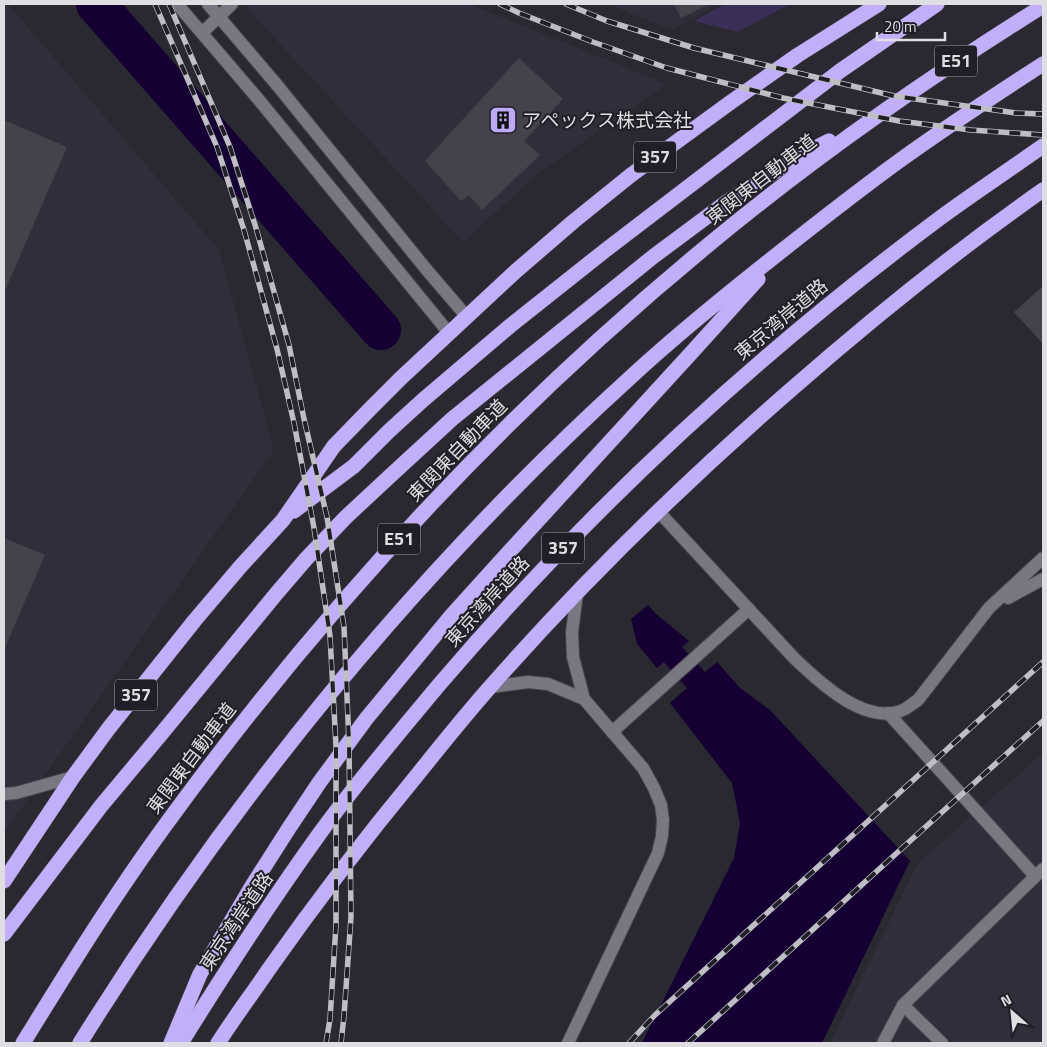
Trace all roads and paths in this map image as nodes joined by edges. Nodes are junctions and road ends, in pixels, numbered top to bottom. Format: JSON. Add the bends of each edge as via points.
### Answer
{"nodes":[{"id":1,"x":177,"y":4,"type":"edge"},
{"id":2,"x":208,"y":4,"type":"edge"},
{"id":3,"x":232,"y":4,"type":"edge"},
{"id":4,"x":879,"y":4,"type":"edge"},
{"id":5,"x":937,"y":4,"type":"edge"},
{"id":6,"x":1043,"y":6,"type":"edge"},
{"id":7,"x":220,"y":16,"type":"junction"},
{"id":8,"x":203,"y":32,"type":"junction"},
{"id":9,"x":1043,"y":64,"type":"edge"},
{"id":10,"x":870,"y":121,"type":"junction"},
{"id":11,"x":1043,"y":146,"type":"edge"},
{"id":12,"x":1043,"y":190,"type":"edge"},
{"id":13,"x":789,"y":244,"type":"junction"},
{"id":14,"x":467,"y":317,"type":"junction"},
{"id":15,"x":449,"y":334,"type":"junction"},
{"id":16,"x":658,"y":510,"type":"junction"},
{"id":17,"x":283,"y":520,"type":"junction"},
{"id":18,"x":1043,"y":558,"type":"edge"},
{"id":19,"x":1043,"y":579,"type":"edge"},
{"id":20,"x":577,"y":594,"type":"junction"},
{"id":21,"x":990,"y":608,"type":"junction"},
{"id":22,"x":749,"y":609,"type":"junction"},
{"id":23,"x":490,"y":687,"type":"junction"},
{"id":24,"x":584,"y":699,"type":"junction"},
{"id":25,"x":888,"y":713,"type":"junction"},
{"id":26,"x":612,"y":732,"type":"junction"},
{"id":27,"x":73,"y":778,"type":"junction"},
{"id":28,"x":4,"y":794,"type":"edge"},
{"id":29,"x":1039,"y":873,"type":"edge"},
{"id":30,"x":4,"y":881,"type":"edge"},
{"id":31,"x":4,"y":934,"type":"edge"},
{"id":32,"x":903,"y":1005,"type":"junction"},
{"id":33,"x":23,"y":1043,"type":"edge"},
{"id":34,"x":80,"y":1043,"type":"edge"},
{"id":35,"x":171,"y":1043,"type":"edge"},
{"id":36,"x":181,"y":1043,"type":"edge"},
{"id":37,"x":218,"y":1043,"type":"edge"},
{"id":38,"x":568,"y":1043,"type":"edge"},
{"id":39,"x":883,"y":1043,"type":"edge"},
{"id":40,"x":942,"y":1043,"type":"edge"}],
"edges":[{"from":1,"to":8,"type":"street"},
{"from":2,"to":7,"type":"street"},
{"from":3,"to":7,"type":"street"},
{"from":4,"to":14,"type":"highway","number":"357","via":[[798,55],[631,175],[545,246]]},
{"from":5,"to":17,"type":"highway","number":"357","via":[[840,71],[622,237],[422,400],[354,466]]},
{"from":6,"to":10,"type":"highway","name":"東関東自動車道","number":"E51"},
{"from":7,"to":8,"type":"street"},
{"from":7,"to":14,"type":"street"},
{"from":8,"to":15,"type":"street"},
{"from":9,"to":13,"type":"highway","number":"E51","via":[[900,160]]},
{"from":10,"to":31,"type":"highway","via":[[798,157],[728,201],[668,245],[452,419],[389,477],[306,559],[276,594],[101,806]]},
{"from":10,"to":33,"type":"highway","name":"東関東自動車道","number":"E51","via":[[706,246],[600,339],[472,462],[374,567],[269,690],[180,806],[114,899]]},
{"from":11,"to":36,"type":"highway","name":"東京湾岸道路","number":"357","via":[[940,218],[836,298],[656,456],[562,548],[450,671],[333,817],[286,881]]},
{"from":12,"to":16,"type":"highway","number":"357","via":[[862,328]]},
{"from":13,"to":34,"type":"highway","number":"E51","via":[[633,375],[564,440],[405,606],[308,720],[248,797],[154,928]]},
{"from":13,"to":35,"type":"highway","via":[[498,564],[366,719],[294,820],[252,886],[200,974]]},
{"from":14,"to":15,"type":"highway","number":"357"},
{"from":15,"to":17,"type":"highway","number":"357","via":[[334,446]]},
{"from":16,"to":20,"type":"highway","number":"357"},
{"from":16,"to":22,"type":"street"},
{"from":17,"to":27,"type":"highway","number":"357","via":[[195,620]]},
{"from":18,"to":21,"type":"street"},
{"from":19,"to":21,"type":"street"},
{"from":20,"to":23,"type":"highway","number":"357"},
{"from":20,"to":24,"type":"street","via":[[572,632],[573,657]]},
{"from":21,"to":25,"type":"street","via":[[918,700],[904,709]]},
{"from":22,"to":25,"type":"street","via":[[826,687],[857,707]]},
{"from":22,"to":26,"type":"street"},
{"from":23,"to":24,"type":"street","via":[[528,682],[548,684]]},
{"from":23,"to":37,"type":"highway","number":"357","via":[[349,860]]},
{"from":24,"to":26,"type":"street"},
{"from":25,"to":29,"type":"street"},
{"from":26,"to":38,"type":"street","via":[[643,768],[654,788],[661,805],[662,836],[658,853]]},
{"from":27,"to":28,"type":"street"},
{"from":27,"to":30,"type":"highway","number":"357"},
{"from":29,"to":32,"type":"street"},
{"from":32,"to":39,"type":"street"},
{"from":32,"to":40,"type":"street"}]}
